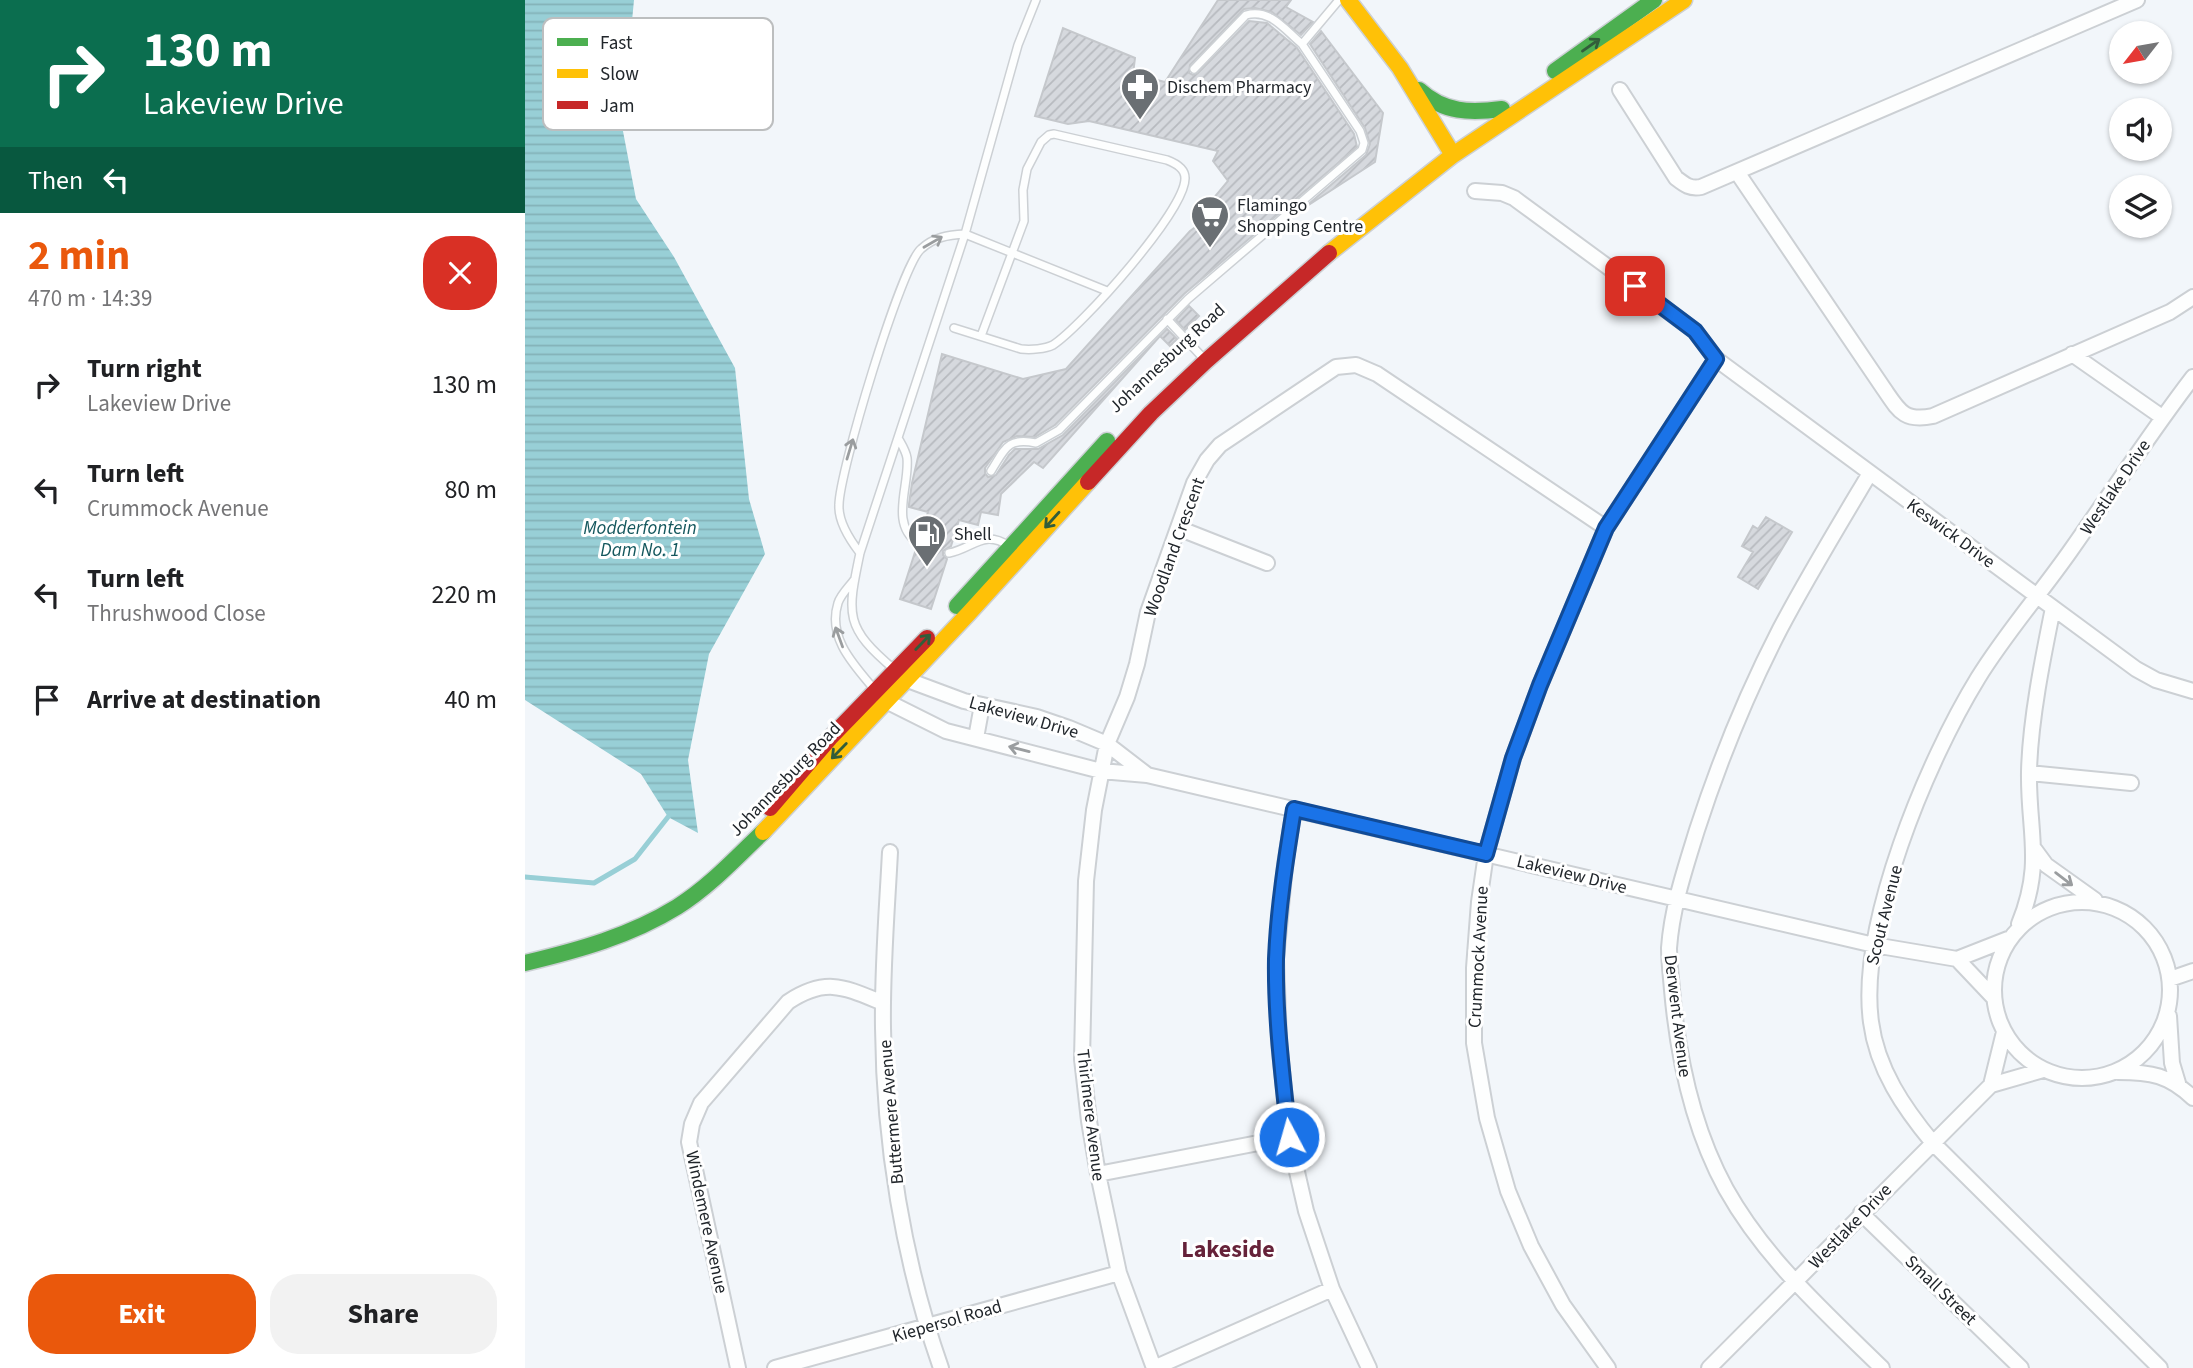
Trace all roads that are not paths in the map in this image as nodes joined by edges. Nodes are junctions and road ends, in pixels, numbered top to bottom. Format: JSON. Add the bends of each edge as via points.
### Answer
{"nodes":[{"id":1,"x":1036,"y":0,"type":"edge"},
{"id":2,"x":1339,"y":0,"type":"edge"},
{"id":3,"x":1347,"y":0,"type":"edge"},
{"id":4,"x":1684,"y":0,"type":"edge"},
{"id":5,"x":2137,"y":0,"type":"edge"},
{"id":6,"x":1651,"y":9,"type":"edge"},
{"id":7,"x":1302,"y":44,"type":"junction"},
{"id":8,"x":1400,"y":68,"type":"junction"},
{"id":9,"x":1194,"y":69,"type":"dead end"},
{"id":10,"x":1619,"y":90,"type":"dead end"},
{"id":11,"x":1501,"y":109,"type":"junction"},
{"id":12,"x":1450,"y":150,"type":"junction"},
{"id":13,"x":1737,"y":172,"type":"junction"},
{"id":14,"x":1475,"y":191,"type":"dead end"},
{"id":15,"x":965,"y":234,"type":"junction"},
{"id":16,"x":1011,"y":252,"type":"junction"},
{"id":17,"x":1107,"y":291,"type":"junction"},
{"id":18,"x":2193,"y":296,"type":"edge"},
{"id":19,"x":1167,"y":319,"type":"junction"},
{"id":20,"x":954,"y":328,"type":"dead end"},
{"id":21,"x":981,"y":336,"type":"junction"},
{"id":22,"x":2072,"y":354,"type":"junction"},
{"id":23,"x":1202,"y":356,"type":"junction"},
{"id":24,"x":1716,"y":359,"type":"junction"},
{"id":25,"x":2193,"y":377,"type":"edge"},
{"id":26,"x":2162,"y":417,"type":"junction"},
{"id":27,"x":898,"y":438,"type":"junction"},
{"id":28,"x":991,"y":471,"type":"dead end"},
{"id":29,"x":1870,"y":473,"type":"junction"},
{"id":30,"x":1178,"y":528,"type":"junction"},
{"id":31,"x":1606,"y":528,"type":"junction"},
{"id":32,"x":918,"y":543,"type":"dead end"},
{"id":33,"x":1015,"y":550,"type":"junction"},
{"id":34,"x":860,"y":553,"type":"junction"},
{"id":35,"x":949,"y":553,"type":"dead end"},
{"id":36,"x":1268,"y":563,"type":"dead end"},
{"id":37,"x":855,"y":579,"type":"junction"},
{"id":38,"x":2038,"y":597,"type":"junction"},
{"id":39,"x":2053,"y":608,"type":"junction"},
{"id":40,"x":900,"y":675,"type":"junction"},
{"id":41,"x":2193,"y":691,"type":"edge"},
{"id":42,"x":880,"y":696,"type":"junction"},
{"id":43,"x":982,"y":705,"type":"junction"},
{"id":44,"x":976,"y":738,"type":"junction"},
{"id":45,"x":1107,"y":744,"type":"junction"},
{"id":46,"x":1101,"y":771,"type":"junction"},
{"id":47,"x":2029,"y":773,"type":"junction"},
{"id":48,"x":1147,"y":775,"type":"junction"},
{"id":49,"x":2131,"y":783,"type":"dead end"},
{"id":50,"x":1294,"y":809,"type":"junction"},
{"id":51,"x":2035,"y":850,"type":"junction"},
{"id":52,"x":890,"y":852,"type":"dead end"},
{"id":53,"x":1486,"y":854,"type":"junction"},
{"id":54,"x":1675,"y":900,"type":"junction"},
{"id":55,"x":2098,"y":902,"type":"junction"},
{"id":56,"x":2013,"y":934,"type":"junction"},
{"id":57,"x":1874,"y":945,"type":"junction"},
{"id":58,"x":1957,"y":959,"type":"junction"},
{"id":59,"x":525,"y":963,"type":"edge"},
{"id":60,"x":2193,"y":971,"type":"edge"},
{"id":61,"x":2171,"y":979,"type":"junction"},
{"id":62,"x":1993,"y":997,"type":"junction"},
{"id":63,"x":883,"y":1003,"type":"junction"},
{"id":64,"x":2169,"y":1007,"type":"junction"},
{"id":65,"x":2004,"y":1032,"type":"junction"},
{"id":66,"x":2043,"y":1070,"type":"junction"},
{"id":67,"x":2116,"y":1072,"type":"junction"},
{"id":68,"x":2178,"y":1083,"type":"junction"},
{"id":69,"x":1991,"y":1085,"type":"junction"},
{"id":70,"x":2193,"y":1098,"type":"edge"},
{"id":71,"x":1289,"y":1137,"type":"junction"},
{"id":72,"x":1933,"y":1143,"type":"junction"},
{"id":73,"x":1098,"y":1174,"type":"junction"},
{"id":74,"x":1861,"y":1213,"type":"junction"},
{"id":75,"x":1119,"y":1273,"type":"junction"},
{"id":76,"x":1795,"y":1283,"type":"junction"},
{"id":77,"x":1332,"y":1289,"type":"junction"},
{"id":78,"x":927,"y":1327,"type":"junction"},
{"id":79,"x":738,"y":1368,"type":"edge"},
{"id":80,"x":775,"y":1368,"type":"edge"},
{"id":81,"x":941,"y":1368,"type":"edge"},
{"id":82,"x":1154,"y":1368,"type":"edge"},
{"id":83,"x":1370,"y":1368,"type":"edge"},
{"id":84,"x":1608,"y":1368,"type":"edge"},
{"id":85,"x":1709,"y":1368,"type":"edge"},
{"id":86,"x":1882,"y":1368,"type":"edge"},
{"id":87,"x":2021,"y":1368,"type":"edge"},
{"id":88,"x":2160,"y":1368,"type":"edge"}],
"edges":[{"from":1,"to":15,"type":"lane","via":[[1017,45]]},
{"from":2,"to":7,"type":"lane"},
{"from":3,"to":8,"type":"street"},
{"from":4,"to":6,"type":"street"},
{"from":5,"to":13,"type":"street"},
{"from":11,"to":6,"type":"street","name":"Johannesburg Road","one_way":true},
{"from":6,"to":12,"type":"street","name":"Johannesburg Road"},
{"from":7,"to":9,"type":"lane","via":[[1269,15],[1256,12],[1246,15]]},
{"from":7,"to":19,"type":"lane","via":[[1360,131],[1362,150]]},
{"from":8,"to":11,"type":"street","via":[[1440,107],[1474,113]]},
{"from":8,"to":12,"type":"street"},
{"from":10,"to":13,"type":"street","via":[[1685,186],[1701,187]]},
{"from":11,"to":12,"type":"street","name":"Johannesburg Road"},
{"from":12,"to":23,"type":"street","name":"Johannesburg Road"},
{"from":13,"to":22,"type":"street","via":[[1906,416],[1933,416]]},
{"from":14,"to":24,"type":"street","name":"Keswick Drive","via":[[1514,198],[1695,331]]},
{"from":15,"to":16,"type":"lane"},
{"from":15,"to":27,"type":"lane"},
{"from":34,"to":15,"type":"lane","one_way":true,"via":[[850,540],[838,505],[846,461],[885,332],[918,251],[941,236]]},
{"from":16,"to":17,"type":"lane"},
{"from":16,"to":17,"type":"lane","via":[[1024,221],[1027,169],[1049,135],[1176,163],[1185,179],[1173,211]]},
{"from":16,"to":21,"type":"lane"},
{"from":17,"to":21,"type":"lane","via":[[1051,346],[1021,349]]},
{"from":18,"to":22,"type":"street","via":[[2170,312]]},
{"from":19,"to":23,"type":"lane"},
{"from":19,"to":28,"type":"lane","via":[[1059,430],[1036,443],[1011,443]]},
{"from":20,"to":21,"type":"lane"},
{"from":22,"to":26,"type":"street"},
{"from":23,"to":33,"type":"street","name":"Johannesburg Road"},
{"from":24,"to":29,"type":"street","name":"Keswick Drive"},
{"from":24,"to":31,"type":"street","name":"Crummock Avenue"},
{"from":25,"to":26,"type":"street","name":"Westlake Drive"},
{"from":26,"to":38,"type":"street","name":"Westlake Drive"},
{"from":27,"to":32,"type":"lane","via":[[907,456],[903,521]]},
{"from":27,"to":34,"type":"lane"},
{"from":29,"to":38,"type":"street","name":"Keswick Drive"},
{"from":29,"to":54,"type":"street","name":"Derwent Avenue","via":[[1779,631],[1751,691]]},
{"from":30,"to":31,"type":"street","name":"Woodland Crescent","via":[[1194,483],[1220,445],[1336,367],[1356,365],[1377,374]]},
{"from":30,"to":36,"type":"street"},
{"from":30,"to":45,"type":"street","name":"Woodland Crescent","via":[[1127,697]]},
{"from":31,"to":53,"type":"street","name":"Crummock Avenue","via":[[1513,758]]},
{"from":33,"to":35,"type":"lane","via":[[991,538]]},
{"from":33,"to":40,"type":"street","name":"Johannesburg Road","via":[[959,604]]},
{"from":34,"to":37,"type":"lane"},
{"from":37,"to":40,"type":"lane","via":[[851,605],[856,630]]},
{"from":42,"to":37,"type":"lane","one_way":true,"via":[[841,645],[834,624],[839,600]]},
{"from":38,"to":39,"type":"street","name":"Keswick Drive"},
{"from":38,"to":57,"type":"street","name":"Scout Avenue","via":[[1956,715],[1909,825]]},
{"from":39,"to":41,"type":"street","name":"Keswick Drive","via":[[2136,669]]},
{"from":39,"to":47,"type":"street"},
{"from":40,"to":42,"type":"street","name":"Johannesburg Road"},
{"from":40,"to":43,"type":"street","name":"Lakeview Drive"},
{"from":42,"to":44,"type":"street","name":"Lakeview Drive","via":[[946,731]]},
{"from":42,"to":59,"type":"street","name":"Johannesburg Road","via":[[789,783],[740,853],[695,894],[655,920],[590,947]]},
{"from":43,"to":44,"type":"street"},
{"from":43,"to":45,"type":"street","name":"Lakeview Drive","via":[[1037,717]]},
{"from":46,"to":44,"type":"street","name":"Lakeview Drive","one_way":true},
{"from":45,"to":46,"type":"street","name":"Woodland Crescent"},
{"from":45,"to":48,"type":"street","name":"Lakeview Drive"},
{"from":46,"to":48,"type":"street","name":"Lakeview Drive"},
{"from":46,"to":73,"type":"street","name":"Thirlmere Avenue","via":[[1086,881],[1082,1045]]},
{"from":47,"to":49,"type":"street"},
{"from":47,"to":51,"type":"street"},
{"from":48,"to":50,"type":"street","name":"Lakeview Drive"},
{"from":50,"to":53,"type":"street","name":"Lakeview Drive"},
{"from":50,"to":71,"type":"street","via":[[1276,959]]},
{"from":51,"to":55,"type":"street","one_way":true,"via":[[2061,877]]},
{"from":51,"to":56,"type":"street","via":[[2034,877]]},
{"from":52,"to":63,"type":"street","name":"Buttermere Avenue"},
{"from":53,"to":54,"type":"street","name":"Lakeview Drive"},
{"from":53,"to":84,"type":"street","name":"Crummock Avenue","via":[[1474,968],[1474,1043],[1487,1118],[1508,1191],[1531,1246],[1563,1305]]},
{"from":54,"to":57,"type":"street","name":"Lakeview Drive"},
{"from":54,"to":76,"type":"street","name":"Derwent Avenue","via":[[1669,950],[1674,1009],[1685,1077],[1703,1137],[1726,1188]]},
{"from":55,"to":56,"type":"street","via":[[2055,905],[2034,914]]},
{"from":55,"to":61,"type":"street","via":[[2125,912],[2147,929],[2163,952]]},
{"from":56,"to":58,"type":"street"},
{"from":56,"to":62,"type":"street","via":[[1996,967]]},
{"from":57,"to":58,"type":"street","name":"Lakeview Drive"},
{"from":57,"to":72,"type":"street","name":"Scout Avenue","via":[[1868,984],[1880,1061],[1912,1117]]},
{"from":58,"to":62,"type":"street"},
{"from":60,"to":61,"type":"street"},
{"from":61,"to":64,"type":"street"},
{"from":62,"to":65,"type":"street"},
{"from":63,"to":78,"type":"street","name":"Buttermere Avenue","via":[[890,1139],[904,1229]]},
{"from":63,"to":79,"type":"street","name":"Windemere Avenue","via":[[822,986],[788,1002],[701,1103],[692,1124],[689,1143]]},
{"from":64,"to":67,"type":"street","via":[[2159,1035],[2140,1057]]},
{"from":64,"to":68,"type":"street","via":[[2172,1063]]},
{"from":65,"to":66,"type":"street","via":[[2021,1054]]},
{"from":65,"to":69,"type":"street"},
{"from":66,"to":67,"type":"street","via":[[2091,1079]]},
{"from":66,"to":69,"type":"street","name":"Westlake Drive"},
{"from":67,"to":68,"type":"street","via":[[2161,1076]]},
{"from":68,"to":70,"type":"street"},
{"from":69,"to":72,"type":"street","name":"Westlake Drive"},
{"from":71,"to":73,"type":"street"},
{"from":71,"to":77,"type":"street","via":[[1306,1211]]},
{"from":72,"to":74,"type":"street","name":"Westlake Drive"},
{"from":72,"to":88,"type":"street","name":"Scout Avenue"},
{"from":73,"to":75,"type":"street","name":"Thirlmere Avenue"},
{"from":74,"to":76,"type":"street","name":"Westlake Drive"},
{"from":74,"to":87,"type":"street","name":"Small Street"},
{"from":75,"to":78,"type":"street","name":"Kiepersol Road"},
{"from":75,"to":82,"type":"street","name":"Thirlmere Avenue"},
{"from":76,"to":85,"type":"street","name":"Westlake Drive"},
{"from":76,"to":86,"type":"street","name":"Derwent Avenue"},
{"from":77,"to":82,"type":"street"},
{"from":77,"to":83,"type":"street"},
{"from":78,"to":80,"type":"street","name":"Kiepersol Road"},
{"from":78,"to":81,"type":"street","name":"Buttermere Avenue"}]}
